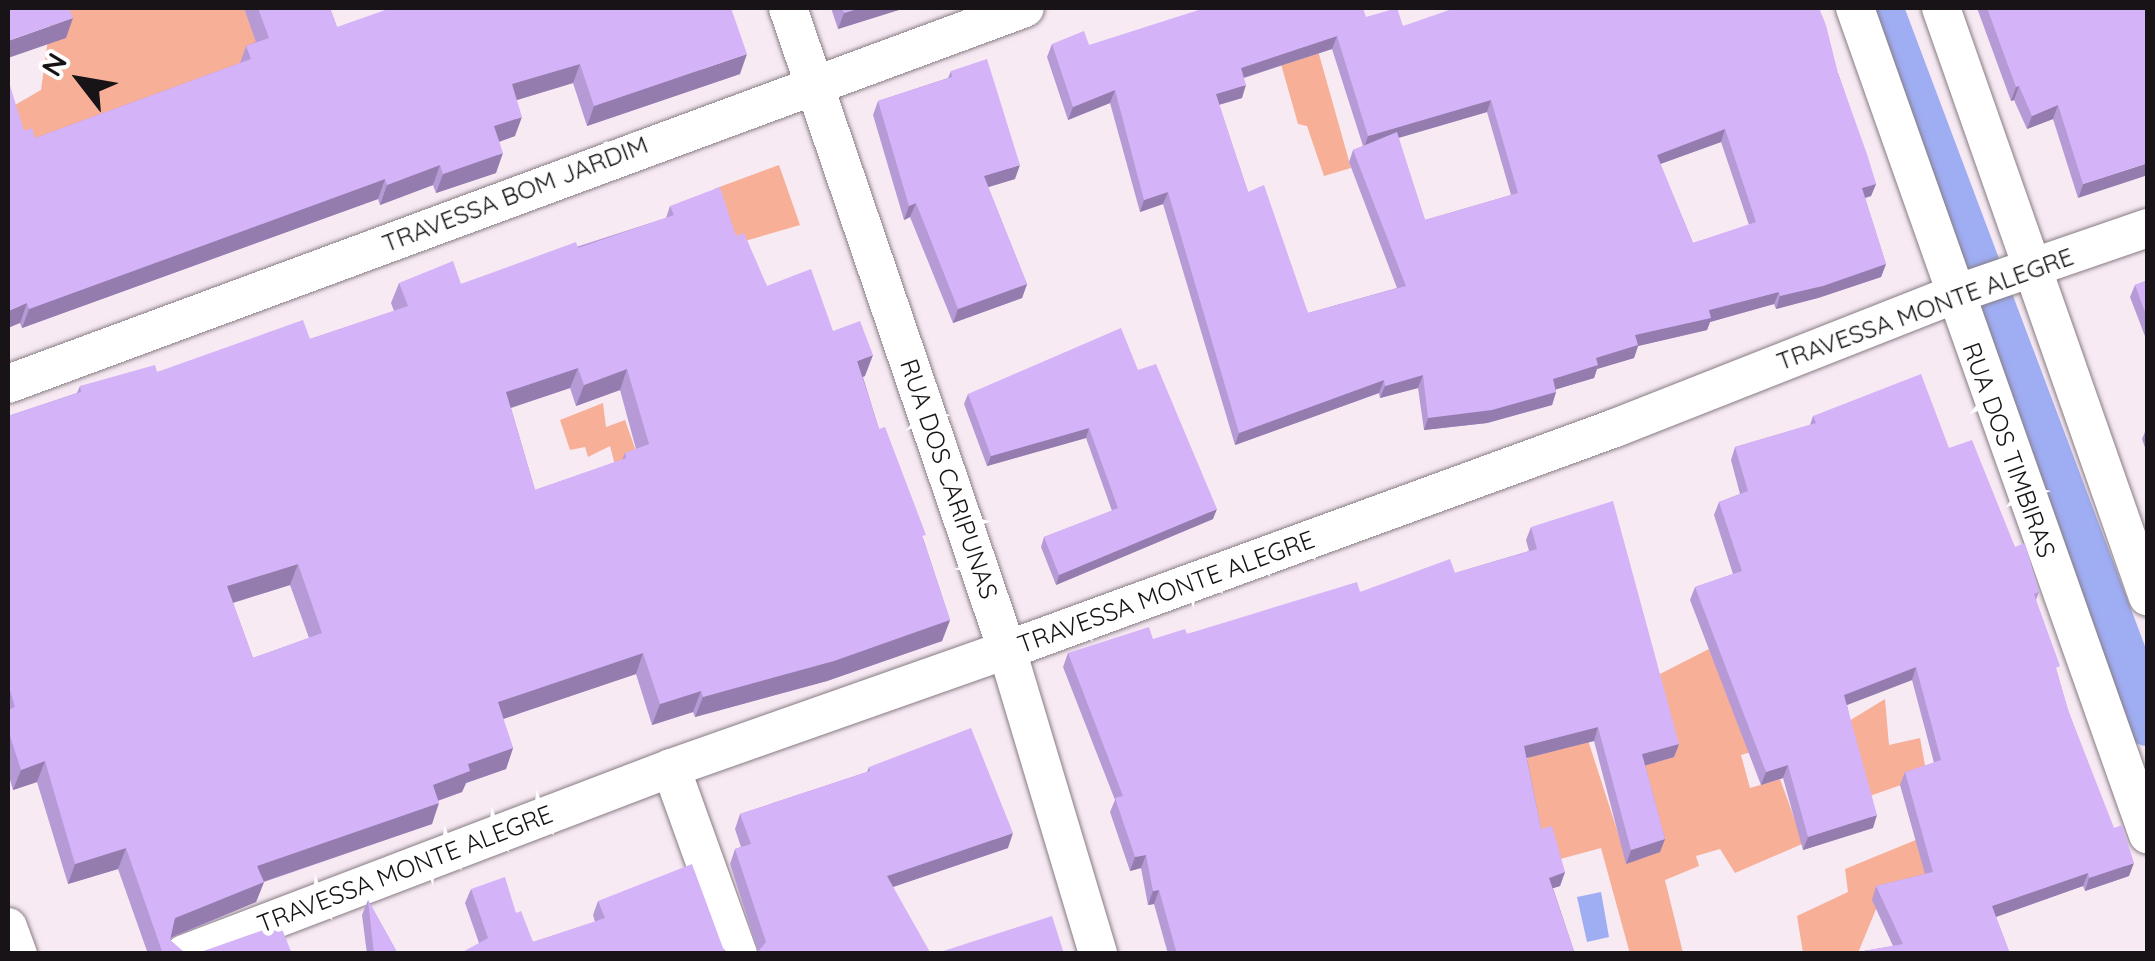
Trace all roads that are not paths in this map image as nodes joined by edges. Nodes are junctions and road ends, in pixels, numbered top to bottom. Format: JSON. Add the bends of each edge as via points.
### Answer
{"nodes":[{"id":1,"x":788,"y":8,"type":"edge"},
{"id":2,"x":1024,"y":8,"type":"edge"},
{"id":3,"x":1855,"y":8,"type":"edge"},
{"id":4,"x":1941,"y":8,"type":"edge"},
{"id":5,"x":815,"y":82,"type":"junction"},
{"id":6,"x":2148,"y":228,"type":"edge"},
{"id":7,"x":2033,"y":268,"type":"junction"},
{"id":8,"x":1953,"y":295,"type":"junction"},
{"id":9,"x":8,"y":384,"type":"edge"},
{"id":10,"x":2148,"y":597,"type":"edge"},
{"id":11,"x":1007,"y":650,"type":"junction"},
{"id":12,"x":671,"y":768,"type":"junction"},
{"id":13,"x":2148,"y":835,"type":"edge"},
{"id":14,"x":8,"y":927,"type":"edge"},
{"id":15,"x":18,"y":954,"type":"edge"},
{"id":16,"x":184,"y":954,"type":"edge"},
{"id":17,"x":738,"y":954,"type":"edge"},
{"id":18,"x":1098,"y":954,"type":"edge"}],
"edges":[{"from":1,"to":5,"type":"street","name":"RUA DOS CARIPUNAS"},
{"from":2,"to":5,"type":"street","name":"TRAVESSA BOM JARDIM"},
{"from":3,"to":8,"type":"street","name":"RUA DOS TIMBIRAS"},
{"from":4,"to":7,"type":"street"},
{"from":5,"to":9,"type":"street","name":"TRAVESSA BOM JARDIM"},
{"from":5,"to":11,"type":"street","name":"RUA DOS CARIPUNAS"},
{"from":6,"to":7,"type":"street","name":"TRAVESSA MONTE ALEGRE"},
{"from":7,"to":8,"type":"street","name":"TRAVESSA MONTE ALEGRE"},
{"from":7,"to":10,"type":"street"},
{"from":8,"to":11,"type":"street","name":"TRAVESSA MONTE ALEGRE","via":[[1615,428]]},
{"from":8,"to":13,"type":"street","name":"RUA DOS TIMBIRAS"},
{"from":11,"to":12,"type":"street","name":"TRAVESSA MONTE ALEGRE"},
{"from":11,"to":18,"type":"street","name":"RUA DOS CARIPUNAS"},
{"from":12,"to":16,"type":"street","name":"TRAVESSA MONTE ALEGRE"},
{"from":12,"to":17,"type":"street"},
{"from":14,"to":15,"type":"street"}]}
